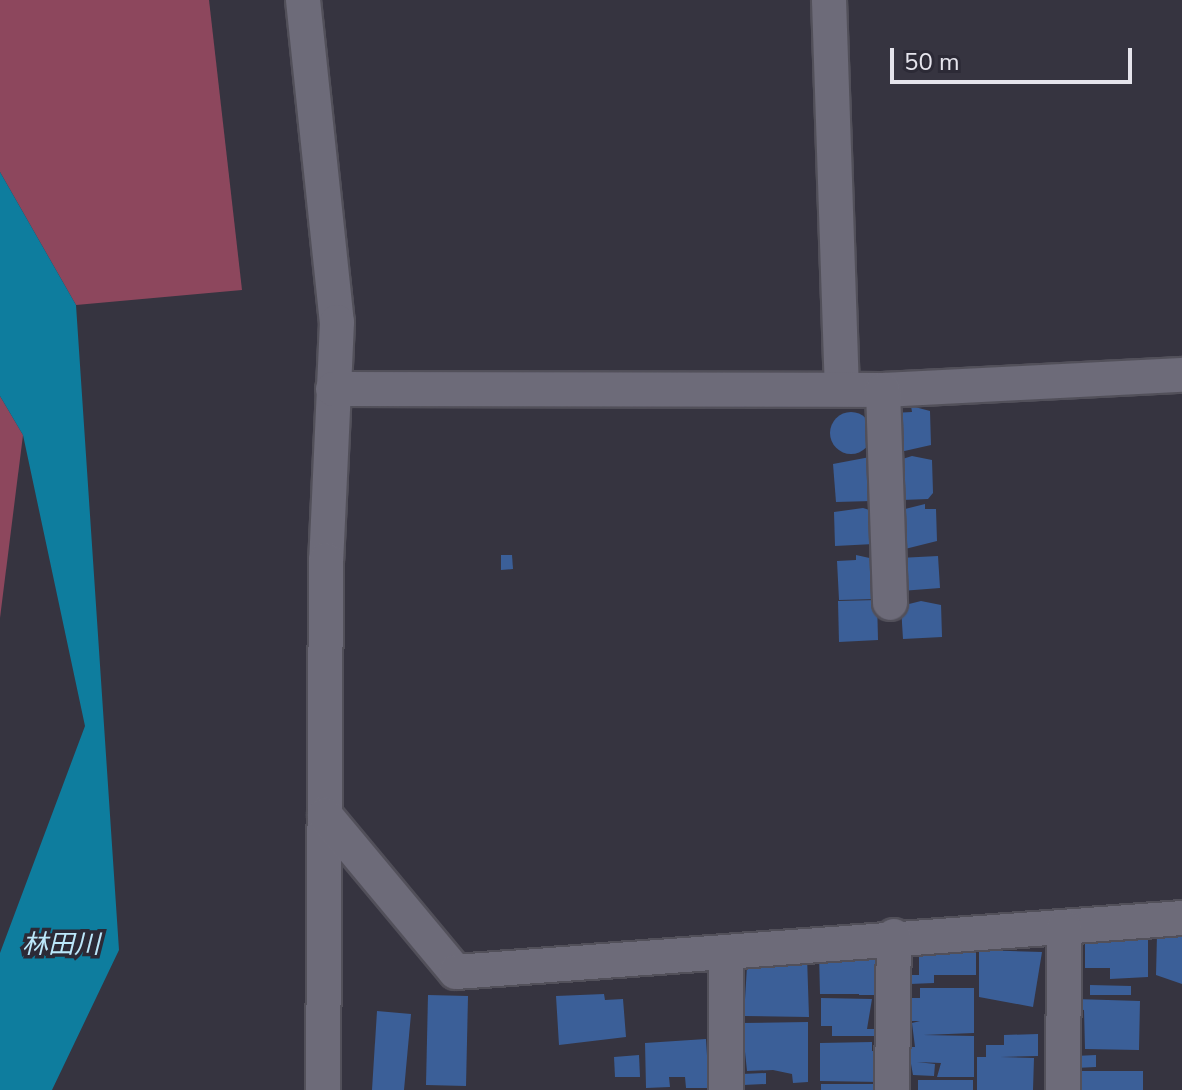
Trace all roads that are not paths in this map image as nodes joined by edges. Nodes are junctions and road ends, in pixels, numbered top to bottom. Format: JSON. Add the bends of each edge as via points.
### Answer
{"nodes":[{"id":1,"x":303,"y":0,"type":"edge"},
{"id":2,"x":829,"y":0,"type":"edge"},
{"id":3,"x":1182,"y":375,"type":"edge"},
{"id":4,"x":333,"y":389,"type":"junction"},
{"id":5,"x":842,"y":389,"type":"junction"},
{"id":6,"x":883,"y":390,"type":"junction"},
{"id":7,"x":890,"y":603,"type":"dead end"},
{"id":8,"x":325,"y":815,"type":"junction"},
{"id":9,"x":1182,"y":918,"type":"edge"},
{"id":10,"x":1064,"y":927,"type":"junction"},
{"id":11,"x":894,"y":936,"type":"junction"},
{"id":12,"x":726,"y":952,"type":"junction"},
{"id":13,"x":323,"y":1090,"type":"edge"},
{"id":14,"x":726,"y":1090,"type":"edge"},
{"id":15,"x":892,"y":1090,"type":"edge"},
{"id":16,"x":1063,"y":1090,"type":"edge"}],
"edges":[{"from":1,"to":4,"type":"street","via":[[337,322]]},
{"from":2,"to":5,"type":"street"},
{"from":3,"to":6,"type":"street"},
{"from":4,"to":5,"type":"street"},
{"from":4,"to":8,"type":"street"},
{"from":5,"to":6,"type":"street"},
{"from":6,"to":7,"type":"street"},
{"from":8,"to":12,"type":"street","via":[[456,972]]},
{"from":8,"to":13,"type":"street"},
{"from":9,"to":10,"type":"street"},
{"from":10,"to":11,"type":"street"},
{"from":10,"to":16,"type":"street"},
{"from":11,"to":12,"type":"street"},
{"from":11,"to":15,"type":"street"},
{"from":12,"to":14,"type":"street"}]}
